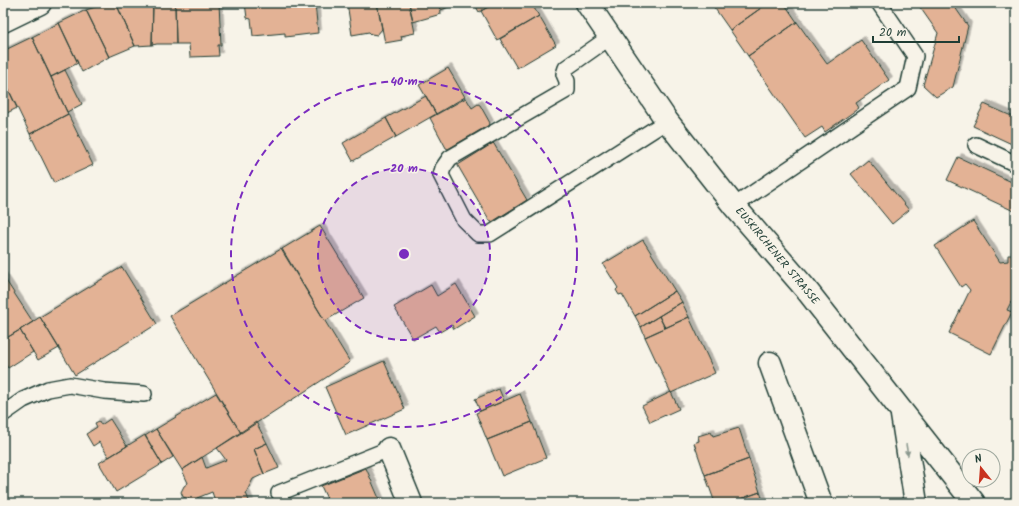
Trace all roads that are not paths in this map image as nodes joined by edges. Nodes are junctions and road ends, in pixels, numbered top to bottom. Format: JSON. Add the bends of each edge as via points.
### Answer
{"nodes":[{"id":1,"x":40,"y":3,"type":"edge"},
{"id":2,"x":587,"y":3,"type":"edge"},
{"id":3,"x":879,"y":3,"type":"edge"},
{"id":4,"x":3,"y":21,"type":"edge"},
{"id":5,"x":610,"y":37,"type":"junction"},
{"id":6,"x":667,"y":121,"type":"junction"},
{"id":7,"x":976,"y":145,"type":"dead end"},
{"id":8,"x":1016,"y":164,"type":"edge"},
{"id":9,"x":734,"y":206,"type":"junction"},
{"id":10,"x":770,"y":363,"type":"dead end"},
{"id":11,"x":144,"y":394,"type":"dead end"},
{"id":12,"x":901,"y":411,"type":"junction"},
{"id":13,"x":3,"y":414,"type":"edge"},
{"id":14,"x":389,"y":449,"type":"joint"},
{"id":15,"x":279,"y":493,"type":"dead end"},
{"id":16,"x":411,"y":503,"type":"edge"},
{"id":17,"x":821,"y":503,"type":"edge"},
{"id":18,"x":916,"y":503,"type":"edge"},
{"id":19,"x":974,"y":503,"type":"edge"}],
"edges":[{"from":1,"to":4,"type":"street"},
{"from":2,"to":5,"type":"street","name":"EUSKIRCHENER STRASSE"},
{"from":3,"to":9,"type":"lane","via":[[915,56],[908,88]]},
{"from":5,"to":6,"type":"street","name":"EUSKIRCHENER STRASSE"},
{"from":5,"to":6,"type":"lane","via":[[566,68],[566,90],[450,158],[441,176],[464,220],[478,234],[490,234]]},
{"from":6,"to":9,"type":"street","name":"EUSKIRCHENER STRASSE"},
{"from":7,"to":8,"type":"lane"},
{"from":9,"to":12,"type":"street","name":"EUSKIRCHENER STRASSE","via":[[805,288]]},
{"from":10,"to":17,"type":"street"},
{"from":11,"to":13,"type":"lane","via":[[70,386],[48,389],[24,400]]},
{"from":12,"to":18,"type":"street","one_way":true},
{"from":12,"to":19,"type":"street","name":"EUSKIRCHENER STRASSE"},
{"from":14,"to":15,"type":"lane"},
{"from":14,"to":16,"type":"street"}]}
